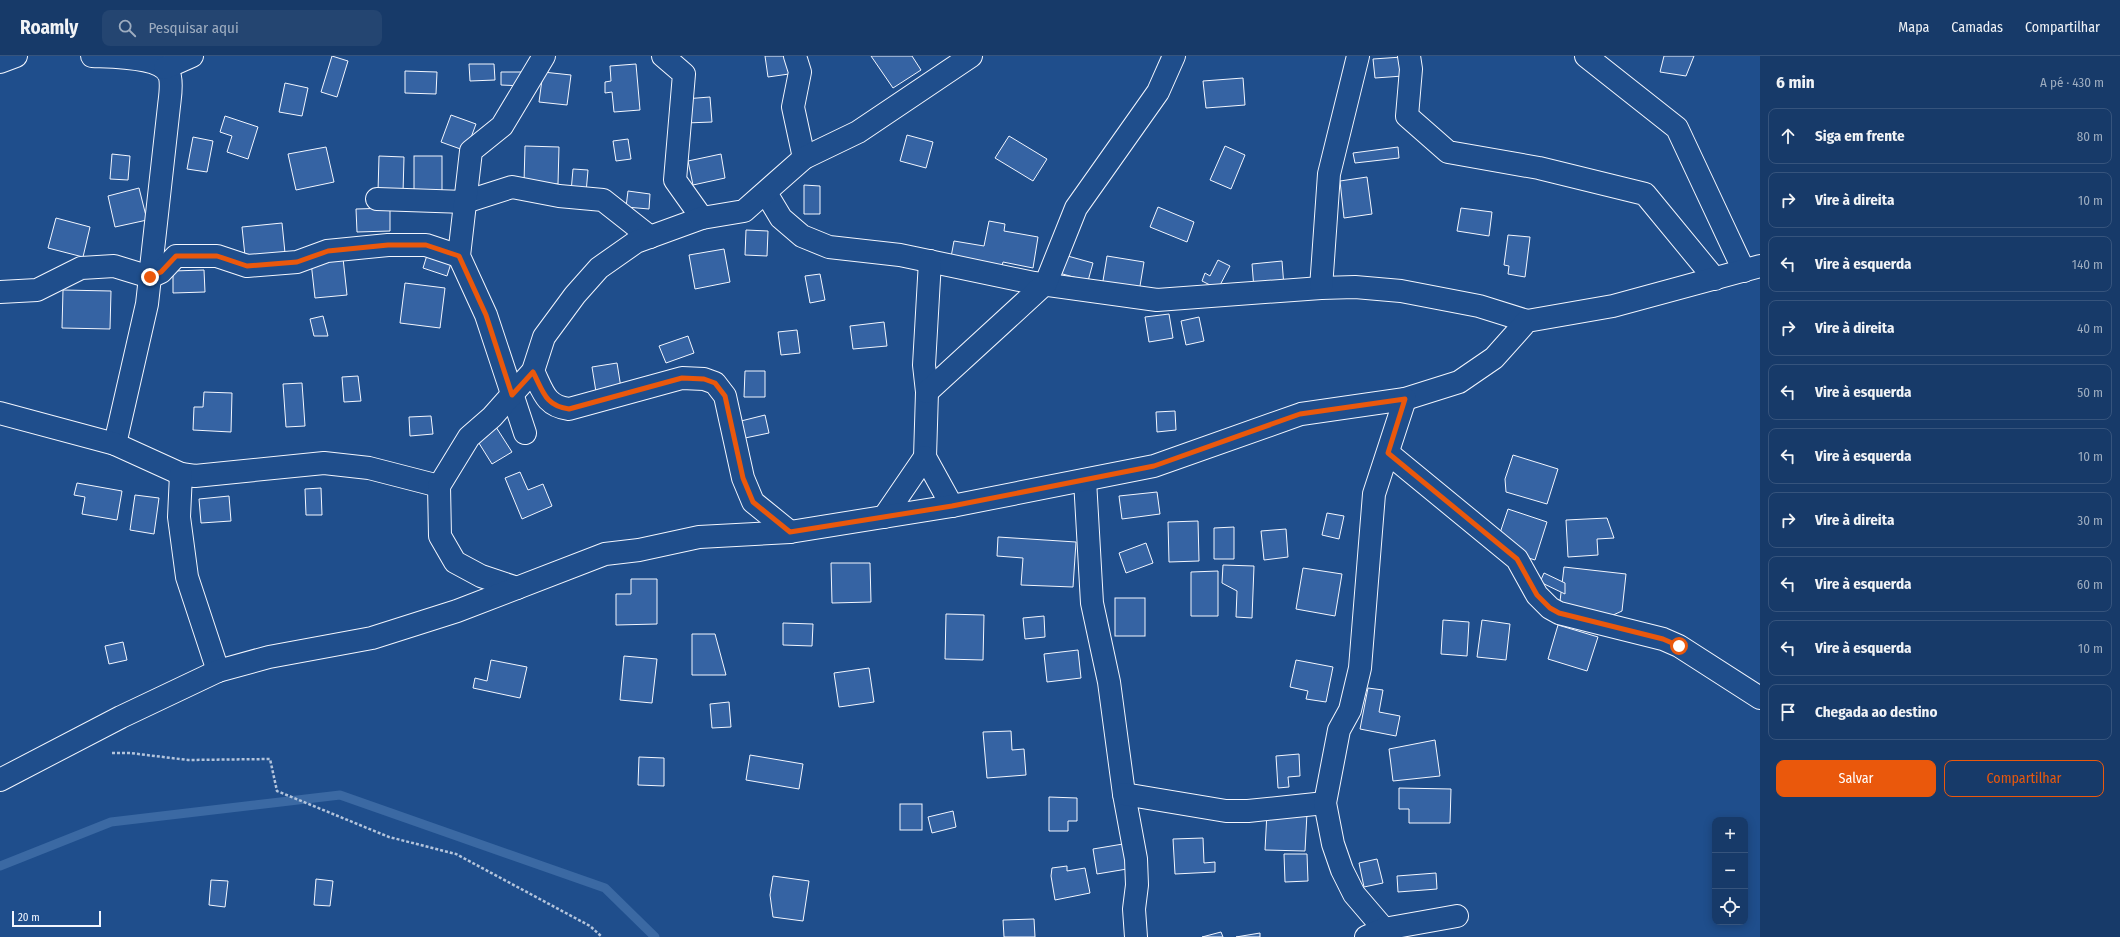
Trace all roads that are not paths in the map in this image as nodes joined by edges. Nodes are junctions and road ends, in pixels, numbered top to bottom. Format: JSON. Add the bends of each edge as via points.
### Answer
{"nodes":[{"id":1,"x":16,"y":56,"type":"edge"},
{"id":2,"x":92,"y":56,"type":"edge"},
{"id":3,"x":192,"y":56,"type":"edge"},
{"id":4,"x":544,"y":56,"type":"edge"},
{"id":5,"x":663,"y":56,"type":"edge"},
{"id":6,"x":795,"y":56,"type":"edge"},
{"id":7,"x":971,"y":56,"type":"edge"},
{"id":8,"x":1174,"y":56,"type":"edge"},
{"id":9,"x":1358,"y":56,"type":"edge"},
{"id":10,"x":1409,"y":56,"type":"edge"},
{"id":11,"x":1586,"y":56,"type":"edge"},
{"id":12,"x":0,"y":62,"type":"edge"},
{"id":13,"x":165,"y":68,"type":"junction"},
{"id":14,"x":804,"y":158,"type":"junction"},
{"id":15,"x":766,"y":193,"type":"junction"},
{"id":16,"x":377,"y":198,"type":"dead end"},
{"id":17,"x":465,"y":202,"type":"junction"},
{"id":18,"x":702,"y":218,"type":"junction"},
{"id":19,"x":650,"y":237,"type":"junction"},
{"id":20,"x":459,"y":256,"type":"junction"},
{"id":21,"x":930,"y":261,"type":"junction"},
{"id":22,"x":1752,"y":268,"type":"edge"},
{"id":23,"x":150,"y":277,"type":"junction"},
{"id":24,"x":1715,"y":279,"type":"junction"},
{"id":25,"x":1046,"y":283,"type":"junction"},
{"id":26,"x":1321,"y":288,"type":"junction"},
{"id":27,"x":0,"y":292,"type":"edge"},
{"id":28,"x":1527,"y":321,"type":"junction"},
{"id":29,"x":533,"y":372,"type":"junction"},
{"id":30,"x":927,"y":392,"type":"junction"},
{"id":31,"x":512,"y":395,"type":"junction"},
{"id":32,"x":1405,"y":399,"type":"junction"},
{"id":33,"x":0,"y":413,"type":"edge"},
{"id":34,"x":526,"y":433,"type":"dead end"},
{"id":35,"x":115,"y":444,"type":"junction"},
{"id":36,"x":1388,"y":453,"type":"junction"},
{"id":37,"x":925,"y":457,"type":"junction"},
{"id":38,"x":181,"y":474,"type":"junction"},
{"id":39,"x":1085,"y":480,"type":"junction"},
{"id":40,"x":439,"y":486,"type":"junction"},
{"id":41,"x":952,"y":506,"type":"junction"},
{"id":42,"x":884,"y":517,"type":"junction"},
{"id":43,"x":790,"y":532,"type":"junction"},
{"id":44,"x":517,"y":588,"type":"junction"},
{"id":45,"x":218,"y":671,"type":"junction"},
{"id":46,"x":1760,"y":698,"type":"edge"},
{"id":47,"x":0,"y":780,"type":"edge"},
{"id":48,"x":1124,"y":794,"type":"junction"},
{"id":49,"x":1326,"y":803,"type":"junction"},
{"id":50,"x":1457,"y":916,"type":"dead end"},
{"id":51,"x":1375,"y":933,"type":"edge"},
{"id":52,"x":1136,"y":937,"type":"edge"}],
"edges":[{"from":1,"to":12,"type":"street"},
{"from":2,"to":13,"type":"street","via":[[152,61]]},
{"from":3,"to":13,"type":"street"},
{"from":4,"to":17,"type":"street","via":[[502,126],[471,151]]},
{"from":5,"to":18,"type":"street","via":[[684,74],[675,180]]},
{"from":6,"to":14,"type":"street","via":[[800,72],[793,107]]},
{"from":7,"to":14,"type":"street","via":[[858,132]]},
{"from":8,"to":25,"type":"street","via":[[1158,92],[1076,208]]},
{"from":9,"to":26,"type":"street","via":[[1329,174]]},
{"from":10,"to":24,"type":"street","via":[[1411,69],[1407,116],[1448,152],[1540,168],[1645,194]]},
{"from":11,"to":22,"type":"street","via":[[1677,128]]},
{"from":13,"to":23,"type":"street","via":[[170,77],[170,92]]},
{"from":14,"to":15,"type":"street"},
{"from":15,"to":18,"type":"street","via":[[744,211]]},
{"from":15,"to":21,"type":"street","via":[[781,218],[802,236],[829,247]]},
{"from":16,"to":17,"type":"street"},
{"from":17,"to":19,"type":"street","via":[[512,187],[559,196],[603,200]]},
{"from":17,"to":20,"type":"street"},
{"from":18,"to":19,"type":"street"},
{"from":19,"to":29,"type":"street","via":[[636,242],[599,268],[574,295],[544,337]]},
{"from":20,"to":23,"type":"street","via":[[426,245],[388,245],[328,251],[297,262],[247,266],[217,256],[176,256],[161,272]]},
{"from":20,"to":31,"type":"street","via":[[486,315]]},
{"from":21,"to":25,"type":"street","via":[[1034,283]]},
{"from":21,"to":30,"type":"street","via":[[924,365]]},
{"from":22,"to":24,"type":"street"},
{"from":23,"to":27,"type":"street","via":[[114,266],[81,268],[37,290]]},
{"from":23,"to":35,"type":"street","via":[[147,304]]},
{"from":24,"to":28,"type":"street","via":[[1613,306]]},
{"from":25,"to":26,"type":"street","via":[[1157,300]]},
{"from":25,"to":30,"type":"street"},
{"from":26,"to":28,"type":"street","via":[[1401,290],[1479,306]]},
{"from":28,"to":32,"type":"street","via":[[1494,358],[1459,382]]},
{"from":29,"to":31,"type":"street"},
{"from":29,"to":43,"type":"street","via":[[548,401],[556,407],[569,409],[682,378],[704,379],[715,383],[725,396],[743,478],[753,502]]},
{"from":30,"to":37,"type":"street"},
{"from":31,"to":34,"type":"street"},
{"from":31,"to":40,"type":"street","via":[[492,418],[469,437]]},
{"from":32,"to":36,"type":"street"},
{"from":32,"to":39,"type":"street","via":[[1300,414],[1154,466]]},
{"from":33,"to":35,"type":"street"},
{"from":35,"to":38,"type":"street"},
{"from":36,"to":46,"type":"street","via":[[1517,559],[1537,595],[1550,608],[1559,613],[1663,639],[1679,646]]},
{"from":36,"to":49,"type":"street","via":[[1374,494],[1356,693],[1339,730]]},
{"from":37,"to":41,"type":"street"},
{"from":37,"to":42,"type":"street"},
{"from":38,"to":40,"type":"street","via":[[195,476],[324,464],[369,468]]},
{"from":38,"to":45,"type":"street","via":[[178,517],[187,577]]},
{"from":39,"to":41,"type":"street"},
{"from":39,"to":48,"type":"street","via":[[1092,603],[1109,682]]},
{"from":40,"to":44,"type":"street","via":[[440,536],[454,562],[481,576]]},
{"from":41,"to":42,"type":"street"},
{"from":42,"to":43,"type":"street"},
{"from":43,"to":44,"type":"street","via":[[699,537],[639,550],[605,554]]},
{"from":44,"to":45,"type":"street","via":[[457,611],[372,638],[269,657]]},
{"from":45,"to":47,"type":"street","via":[[121,717]]},
{"from":48,"to":49,"type":"street","via":[[1226,811]]},
{"from":48,"to":52,"type":"street","via":[[1136,859]]},
{"from":49,"to":51,"type":"street","via":[[1333,844],[1342,870]]},
{"from":50,"to":51,"type":"street"}]}
